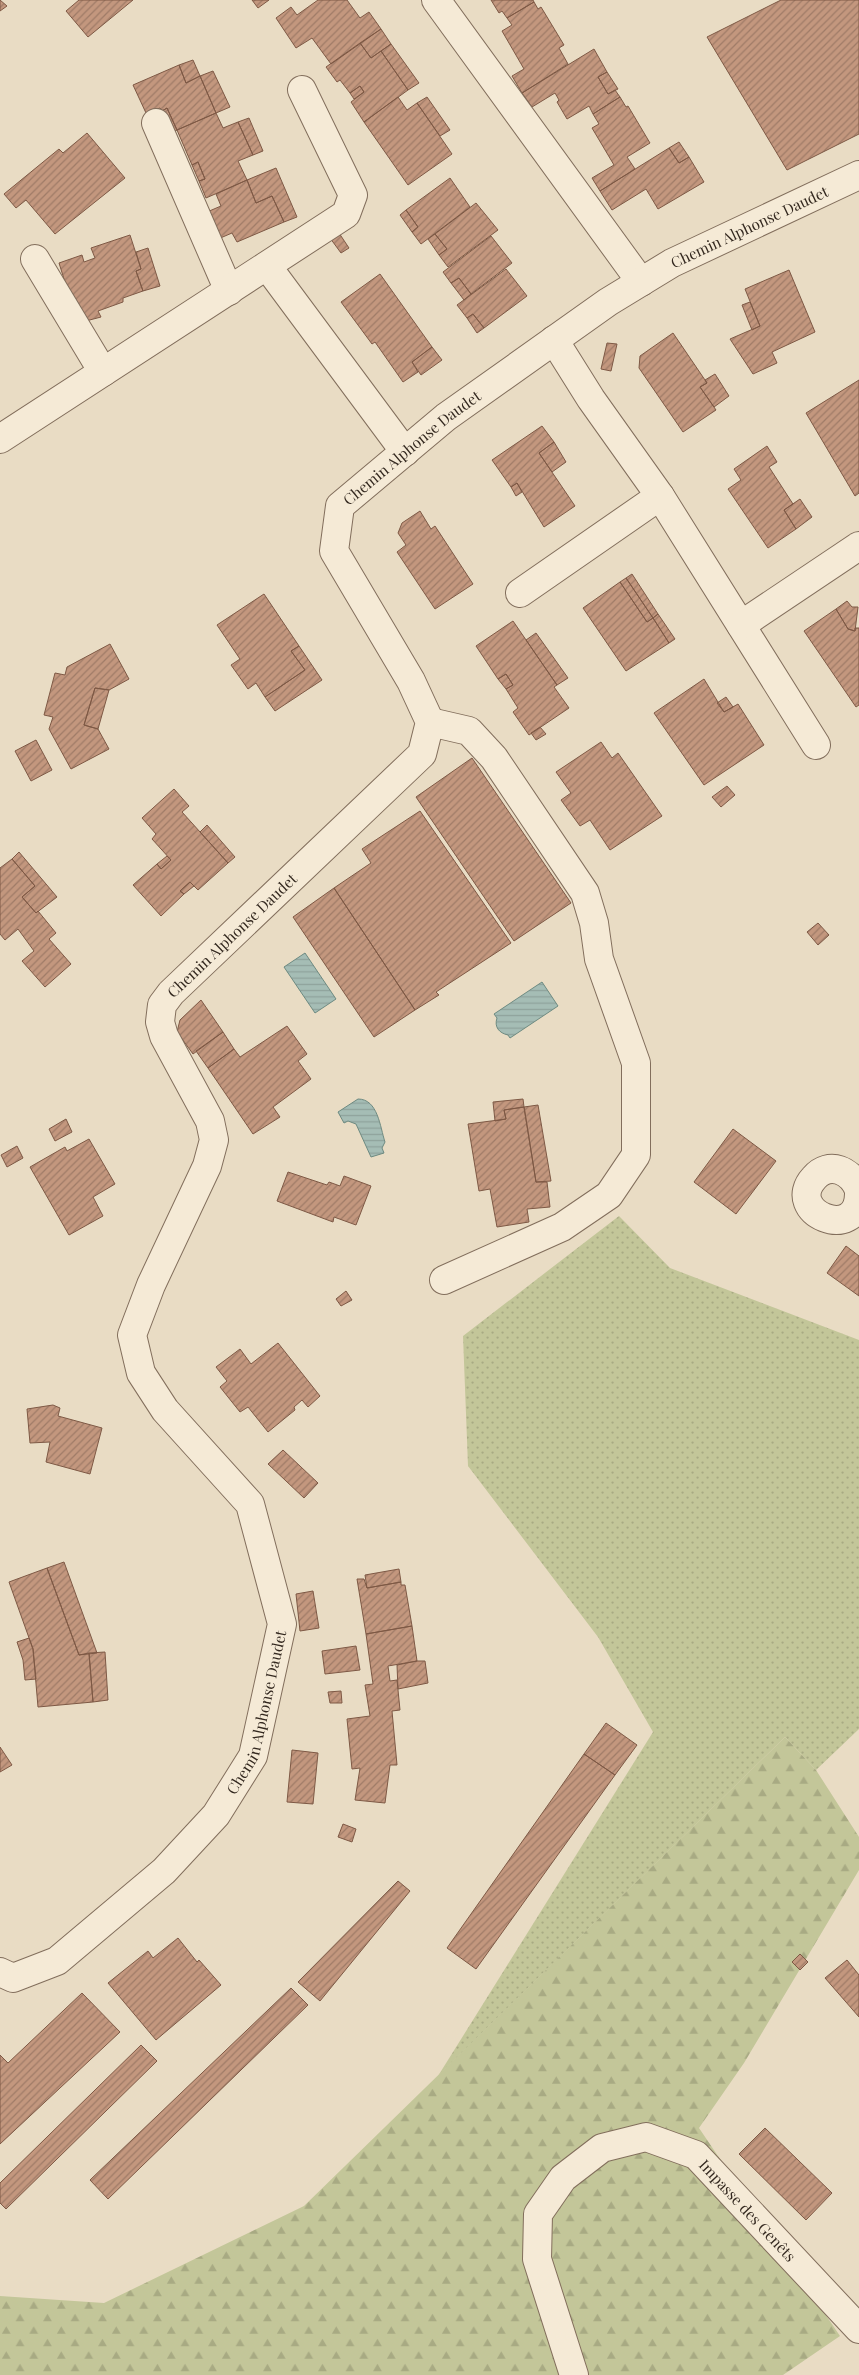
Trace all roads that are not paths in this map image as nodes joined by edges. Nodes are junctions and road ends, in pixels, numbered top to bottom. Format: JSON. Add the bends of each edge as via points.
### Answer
{"nodes":[{"id":1,"x":436,"y":0,"type":"edge"},
{"id":2,"x":302,"y":90,"type":"dead end"},
{"id":3,"x":156,"y":124,"type":"dead end"},
{"id":4,"x":859,"y":176,"type":"edge"},
{"id":5,"x":35,"y":259,"type":"dead end"},
{"id":6,"x":267,"y":266,"type":"junction"},
{"id":7,"x":641,"y":282,"type":"junction"},
{"id":8,"x":229,"y":291,"type":"junction"},
{"id":9,"x":554,"y":340,"type":"junction"},
{"id":10,"x":103,"y":372,"type":"junction"},
{"id":11,"x":0,"y":439,"type":"edge"},
{"id":12,"x":405,"y":452,"type":"junction"},
{"id":13,"x":660,"y":496,"type":"junction"},
{"id":14,"x":859,"y":546,"type":"edge"},
{"id":15,"x":520,"y":593,"type":"dead end"},
{"id":16,"x":741,"y":625,"type":"junction"},
{"id":17,"x":430,"y":722,"type":"junction"},
{"id":18,"x":816,"y":745,"type":"dead end"},
{"id":19,"x":859,"y":1190,"type":"edge"},
{"id":20,"x":859,"y":1194,"type":"edge"},
{"id":21,"x":444,"y":1280,"type":"dead end"},
{"id":22,"x":0,"y":1972,"type":"edge"},
{"id":23,"x":859,"y":2329,"type":"edge"},
{"id":24,"x":574,"y":2375,"type":"edge"}],
"edges":[{"from":1,"to":7,"type":"street"},
{"from":2,"to":6,"type":"street","via":[[353,194],[346,214]]},
{"from":3,"to":8,"type":"street"},
{"from":4,"to":7,"type":"street","name":"Chemin Alphonse Daudet","via":[[672,262]]},
{"from":5,"to":10,"type":"street"},
{"from":6,"to":8,"type":"street"},
{"from":6,"to":12,"type":"street"},
{"from":7,"to":9,"type":"street","name":"Chemin Alphonse Daudet"},
{"from":8,"to":10,"type":"street"},
{"from":9,"to":12,"type":"street","name":"Chemin Alphonse Daudet","via":[[446,417]]},
{"from":9,"to":13,"type":"street","via":[[591,399]]},
{"from":10,"to":11,"type":"street"},
{"from":12,"to":17,"type":"street","name":"Chemin Alphonse Daudet","via":[[340,506],[334,551],[411,681]]},
{"from":13,"to":15,"type":"street"},
{"from":13,"to":16,"type":"street"},
{"from":14,"to":16,"type":"street"},
{"from":16,"to":18,"type":"street"},
{"from":17,"to":21,"type":"street","via":[[469,731],[494,758],[585,893],[594,923],[599,959],[636,1063],[636,1155],[609,1195],[562,1227]]},
{"from":17,"to":22,"type":"street","name":"Chemin Alphonse Daudet","via":[[422,754],[228,937],[162,1005],[160,1022],[164,1036],[210,1121],[214,1140],[208,1166],[151,1285],[132,1335],[141,1373],[165,1410],[250,1504],[282,1624],[253,1756],[216,1815],[164,1871],[57,1961],[13,1978]]},
{"from":19,"to":20,"type":"street","via":[[843,1170],[826,1170],[809,1184],[808,1200],[811,1208],[825,1219],[842,1219],[856,1208]]},
{"from":23,"to":24,"type":"street","name":"Impasse des Genêts","via":[[696,2156],[646,2138],[602,2148],[563,2178],[538,2214],[537,2259]]}]}
